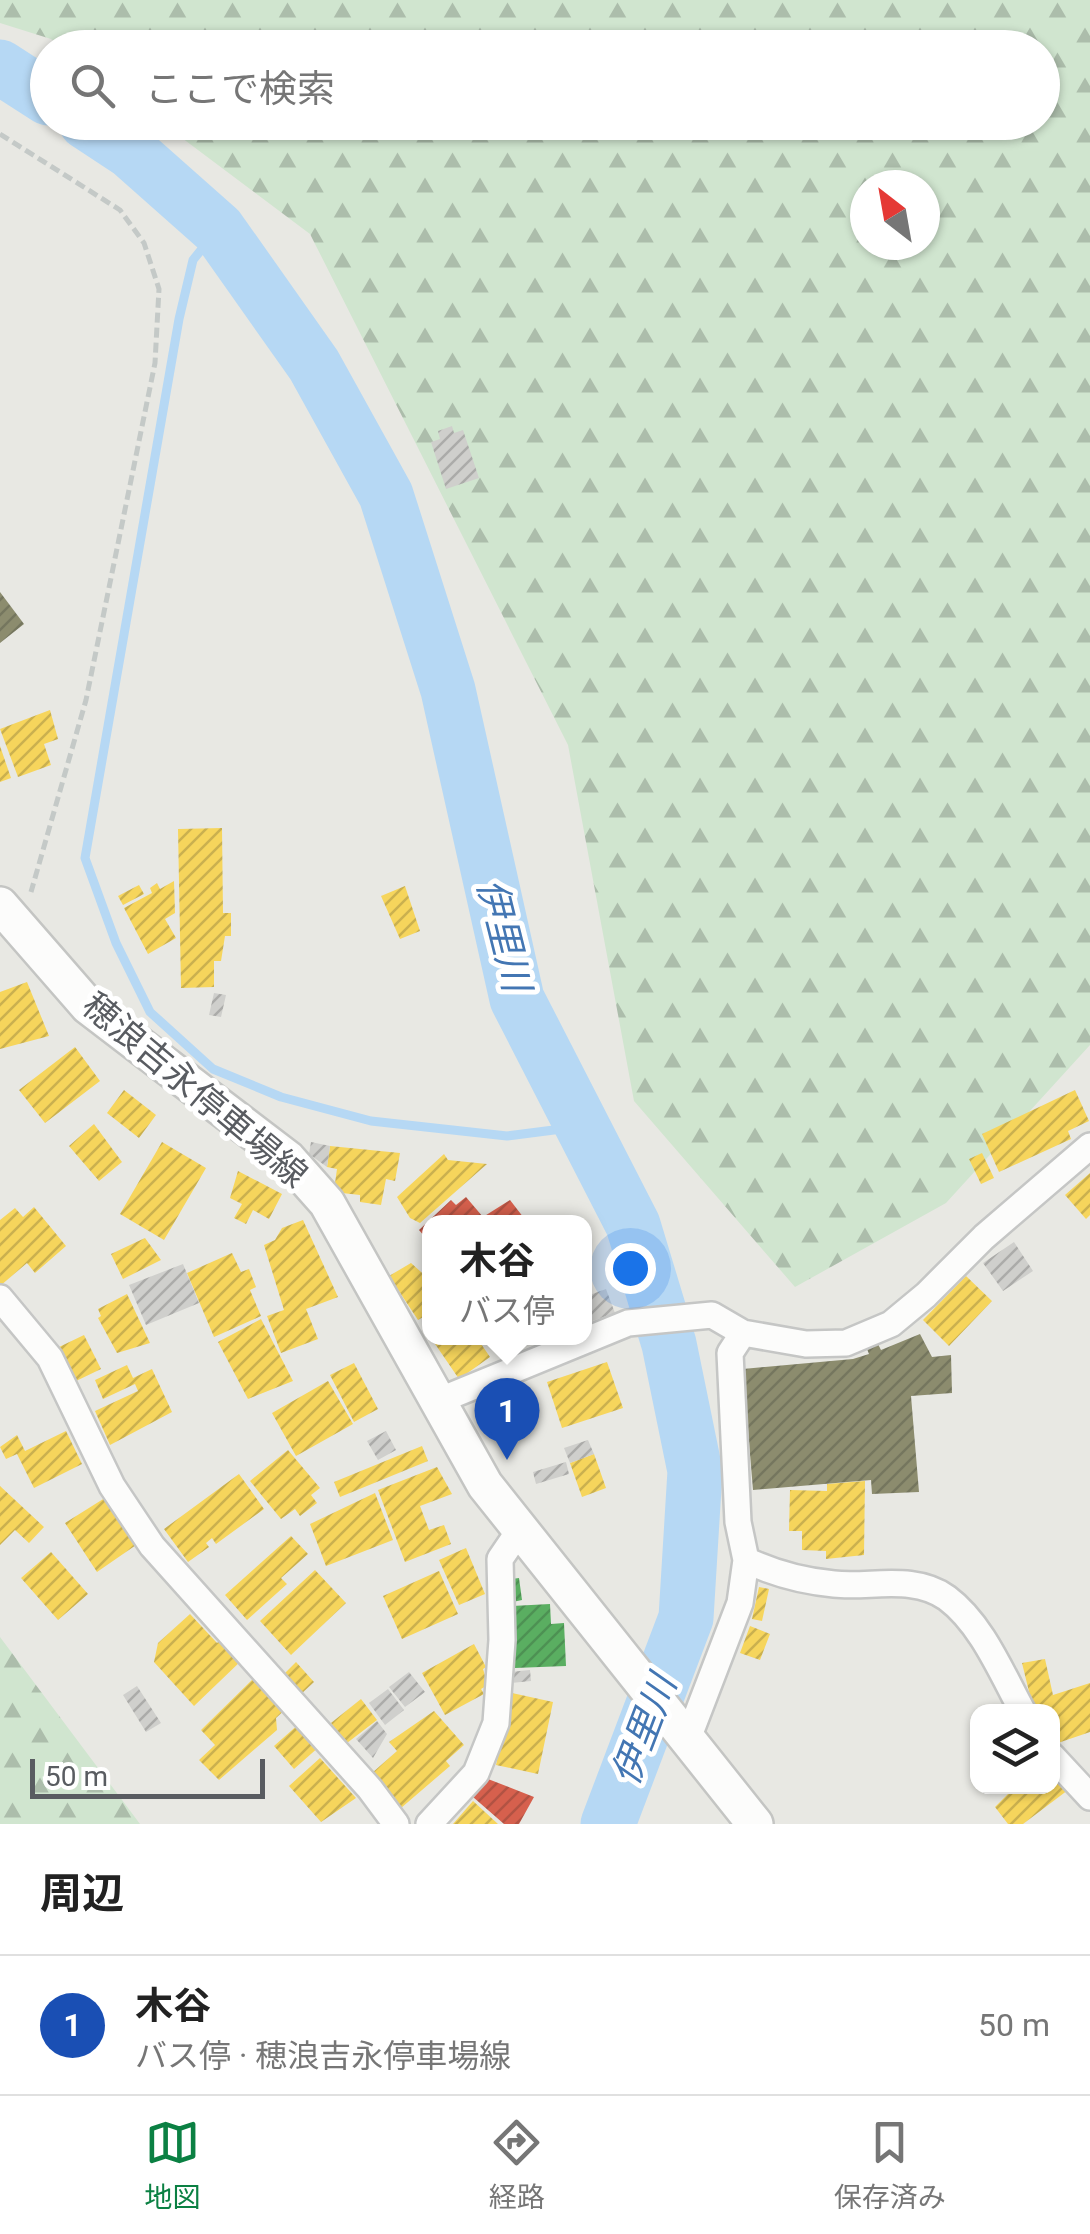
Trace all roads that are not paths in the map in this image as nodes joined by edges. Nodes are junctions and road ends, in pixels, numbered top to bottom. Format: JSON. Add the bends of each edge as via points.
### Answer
{"nodes":[{"id":1,"x":12,"y":918,"type":"edge"},
{"id":2,"x":1090,"y":1146,"type":"edge"},
{"id":3,"x":0,"y":1298,"type":"edge"},
{"id":4,"x":743,"y":1332,"type":"junction"},
{"id":5,"x":592,"y":1338,"type":"edge"},
{"id":6,"x":574,"y":1345,"type":"edge"},
{"id":7,"x":438,"y":1401,"type":"junction"},
{"id":8,"x":519,"y":1531,"type":"junction"},
{"id":9,"x":746,"y":1560,"type":"junction"},
{"id":10,"x":1019,"y":1704,"type":"edge"},
{"id":11,"x":684,"y":1737,"type":"junction"},
{"id":12,"x":1060,"y":1765,"type":"edge"},
{"id":13,"x":1090,"y":1797,"type":"edge"},
{"id":14,"x":396,"y":1824,"type":"edge"},
{"id":15,"x":429,"y":1824,"type":"edge"},
{"id":16,"x":754,"y":1824,"type":"edge"}],
"edges":[{"from":1,"to":7,"type":"main road","name":"穂浪吉永停車場線","via":[[88,1006],[288,1160],[327,1202]]},
{"from":2,"to":4,"type":"street","via":[[890,1324],[846,1343],[806,1344]]},
{"from":3,"to":14,"type":"street","via":[[50,1358],[112,1486],[152,1546]]},
{"from":4,"to":5,"type":"street","via":[[712,1315],[628,1323]]},
{"from":4,"to":9,"type":"street","via":[[730,1354],[738,1522]]},
{"from":6,"to":7,"type":"street"},
{"from":7,"to":8,"type":"main road","name":"穂浪吉永停車場線"},
{"from":8,"to":11,"type":"main road","name":"穂浪吉永停車場線"},
{"from":8,"to":15,"type":"street","via":[[500,1559],[496,1723],[476,1773]]},
{"from":9,"to":10,"type":"street","via":[[778,1575],[913,1585],[945,1596],[985,1644]]},
{"from":9,"to":11,"type":"street","via":[[740,1603]]},
{"from":11,"to":16,"type":"main road","name":"穂浪吉永停車場線"},
{"from":12,"to":13,"type":"street"}]}
